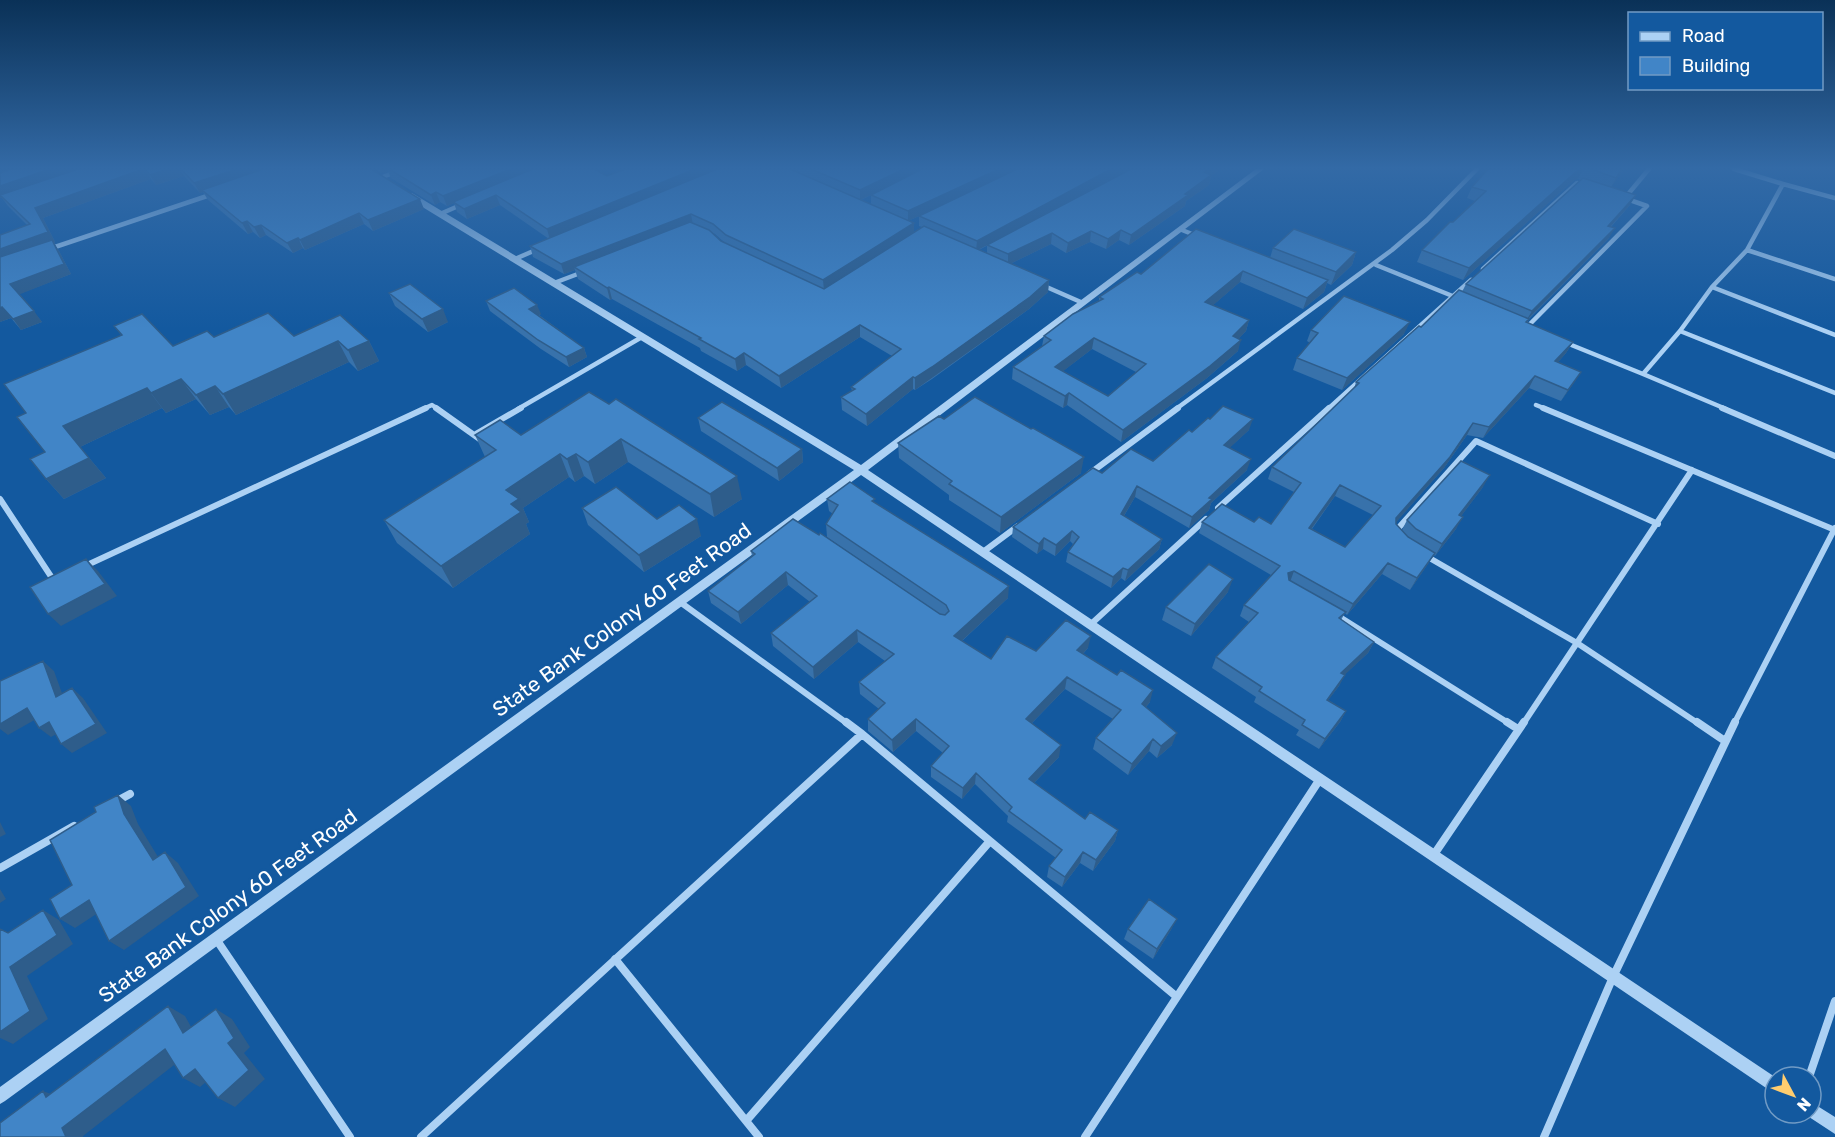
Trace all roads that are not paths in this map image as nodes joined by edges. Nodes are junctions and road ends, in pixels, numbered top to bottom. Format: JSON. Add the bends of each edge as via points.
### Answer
{"nodes":[{"id":1,"x":130,"y":222,"type":"edge"},
{"id":2,"x":453,"y":222,"type":"edge"},
{"id":3,"x":1192,"y":222,"type":"edge"},
{"id":4,"x":1425,"y":222,"type":"edge"},
{"id":5,"x":1534,"y":222,"type":"edge"},
{"id":6,"x":1631,"y":222,"type":"edge"},
{"id":7,"x":1763,"y":222,"type":"edge"},
{"id":8,"x":1182,"y":230,"type":"junction"},
{"id":9,"x":1204,"y":238,"type":"edge"},
{"id":10,"x":547,"y":245,"type":"edge"},
{"id":11,"x":1747,"y":250,"type":"junction"},
{"id":12,"x":44,"y":251,"type":"edge"},
{"id":13,"x":515,"y":259,"type":"junction"},
{"id":14,"x":1376,"y":265,"type":"junction"},
{"id":15,"x":586,"y":271,"type":"edge"},
{"id":16,"x":1835,"y":279,"type":"edge"},
{"id":17,"x":554,"y":283,"type":"junction"},
{"id":18,"x":1040,"y":285,"type":"edge"},
{"id":19,"x":1323,"y":287,"type":"edge"},
{"id":20,"x":1712,"y":287,"type":"junction"},
{"id":21,"x":1334,"y":291,"type":"junction"},
{"id":22,"x":1452,"y":296,"type":"junction"},
{"id":23,"x":1463,"y":301,"type":"edge"},
{"id":24,"x":1083,"y":303,"type":"junction"},
{"id":25,"x":1517,"y":322,"type":"edge"},
{"id":26,"x":1527,"y":327,"type":"junction"},
{"id":27,"x":1538,"y":331,"type":"edge"},
{"id":28,"x":1680,"y":331,"type":"junction"},
{"id":29,"x":1835,"y":335,"type":"edge"},
{"id":30,"x":642,"y":337,"type":"junction"},
{"id":31,"x":1559,"y":340,"type":"edge"},
{"id":32,"x":1643,"y":374,"type":"junction"},
{"id":33,"x":1835,"y":393,"type":"edge"},
{"id":34,"x":1536,"y":405,"type":"dead end"},
{"id":35,"x":474,"y":435,"type":"junction"},
{"id":36,"x":490,"y":447,"type":"edge"},
{"id":37,"x":1835,"y":456,"type":"edge"},
{"id":38,"x":861,"y":470,"type":"junction"},
{"id":39,"x":1692,"y":470,"type":"junction"},
{"id":40,"x":1087,"y":475,"type":"edge"},
{"id":41,"x":0,"y":499,"type":"edge"},
{"id":42,"x":1021,"y":524,"type":"edge"},
{"id":43,"x":1658,"y":524,"type":"junction"},
{"id":44,"x":1835,"y":529,"type":"edge"},
{"id":45,"x":1400,"y":539,"type":"edge"},
{"id":46,"x":1416,"y":550,"type":"edge"},
{"id":47,"x":983,"y":552,"type":"junction"},
{"id":48,"x":76,"y":571,"type":"edge"},
{"id":49,"x":65,"y":576,"type":"edge"},
{"id":50,"x":680,"y":602,"type":"junction"},
{"id":51,"x":1325,"y":608,"type":"edge"},
{"id":52,"x":1090,"y":625,"type":"junction"},
{"id":53,"x":1577,"y":643,"type":"junction"},
{"id":54,"x":1518,"y":729,"type":"junction"},
{"id":55,"x":862,"y":734,"type":"junction"},
{"id":56,"x":1725,"y":741,"type":"junction"},
{"id":57,"x":1320,"y":779,"type":"junction"},
{"id":58,"x":129,"y":794,"type":"dead end"},
{"id":59,"x":110,"y":806,"type":"edge"},
{"id":60,"x":80,"y":822,"type":"edge"},
{"id":61,"x":990,"y":841,"type":"junction"},
{"id":62,"x":1433,"y":856,"type":"junction"},
{"id":63,"x":0,"y":868,"type":"edge"},
{"id":64,"x":216,"y":939,"type":"junction"},
{"id":65,"x":615,"y":959,"type":"junction"},
{"id":66,"x":1613,"y":977,"type":"junction"},
{"id":67,"x":1177,"y":997,"type":"junction"},
{"id":68,"x":1835,"y":1000,"type":"edge"},
{"id":69,"x":1813,"y":1065,"type":"edge"},
{"id":70,"x":1763,"y":1078,"type":"edge"},
{"id":71,"x":0,"y":1096,"type":"edge"},
{"id":72,"x":746,"y":1121,"type":"junction"},
{"id":73,"x":350,"y":1137,"type":"edge"},
{"id":74,"x":422,"y":1137,"type":"edge"},
{"id":75,"x":759,"y":1137,"type":"edge"},
{"id":76,"x":1085,"y":1137,"type":"edge"},
{"id":77,"x":1544,"y":1137,"type":"edge"}],
"edges":[{"from":1,"to":12,"type":"street"},
{"from":2,"to":13,"type":"street"},
{"from":3,"to":8,"type":"street","name":"State Bank Colony 60 Feet Road"},
{"from":4,"to":14,"type":"street"},
{"from":5,"to":22,"type":"street"},
{"from":6,"to":26,"type":"street"},
{"from":7,"to":11,"type":"street"},
{"from":8,"to":9,"type":"street"},
{"from":8,"to":24,"type":"street","name":"State Bank Colony 60 Feet Road"},
{"from":10,"to":13,"type":"street"},
{"from":11,"to":16,"type":"street"},
{"from":11,"to":20,"type":"street"},
{"from":13,"to":17,"type":"street"},
{"from":14,"to":21,"type":"street"},
{"from":14,"to":22,"type":"street"},
{"from":15,"to":17,"type":"street"},
{"from":17,"to":30,"type":"street"},
{"from":18,"to":24,"type":"street"},
{"from":19,"to":21,"type":"street"},
{"from":20,"to":28,"type":"street"},
{"from":20,"to":29,"type":"street"},
{"from":21,"to":40,"type":"street"},
{"from":22,"to":23,"type":"street"},
{"from":22,"to":52,"type":"street"},
{"from":24,"to":38,"type":"street","name":"State Bank Colony 60 Feet Road"},
{"from":25,"to":26,"type":"street"},
{"from":26,"to":27,"type":"street"},
{"from":28,"to":32,"type":"street"},
{"from":28,"to":33,"type":"street"},
{"from":30,"to":35,"type":"street"},
{"from":30,"to":38,"type":"street"},
{"from":31,"to":32,"type":"street"},
{"from":32,"to":37,"type":"street"},
{"from":34,"to":39,"type":"street"},
{"from":35,"to":36,"type":"street"},
{"from":35,"to":48,"type":"street","via":[[432,405]]},
{"from":38,"to":47,"type":"street"},
{"from":38,"to":50,"type":"street","name":"State Bank Colony 60 Feet Road","via":[[798,523]]},
{"from":39,"to":43,"type":"street"},
{"from":39,"to":44,"type":"street"},
{"from":41,"to":49,"type":"street","via":[[54,581]]},
{"from":42,"to":47,"type":"street"},
{"from":43,"to":45,"type":"street","via":[[1476,441],[1394,532]]},
{"from":43,"to":53,"type":"street"},
{"from":44,"to":56,"type":"street"},
{"from":46,"to":53,"type":"street"},
{"from":47,"to":52,"type":"street"},
{"from":50,"to":55,"type":"street"},
{"from":50,"to":64,"type":"street","name":"State Bank Colony 60 Feet Road"},
{"from":51,"to":54,"type":"street"},
{"from":52,"to":57,"type":"street"},
{"from":53,"to":54,"type":"street"},
{"from":53,"to":56,"type":"street"},
{"from":54,"to":62,"type":"street"},
{"from":55,"to":61,"type":"street"},
{"from":55,"to":65,"type":"street"},
{"from":56,"to":66,"type":"street"},
{"from":57,"to":62,"type":"street"},
{"from":57,"to":67,"type":"street"},
{"from":58,"to":59,"type":"street"},
{"from":60,"to":63,"type":"street"},
{"from":61,"to":67,"type":"street"},
{"from":61,"to":72,"type":"street"},
{"from":62,"to":66,"type":"street"},
{"from":64,"to":71,"type":"street","name":"State Bank Colony 60 Feet Road"},
{"from":64,"to":73,"type":"street"},
{"from":65,"to":72,"type":"street"},
{"from":65,"to":74,"type":"street"},
{"from":66,"to":70,"type":"street"},
{"from":66,"to":77,"type":"street"},
{"from":67,"to":76,"type":"street"},
{"from":68,"to":69,"type":"street"},
{"from":72,"to":75,"type":"street"}]}
